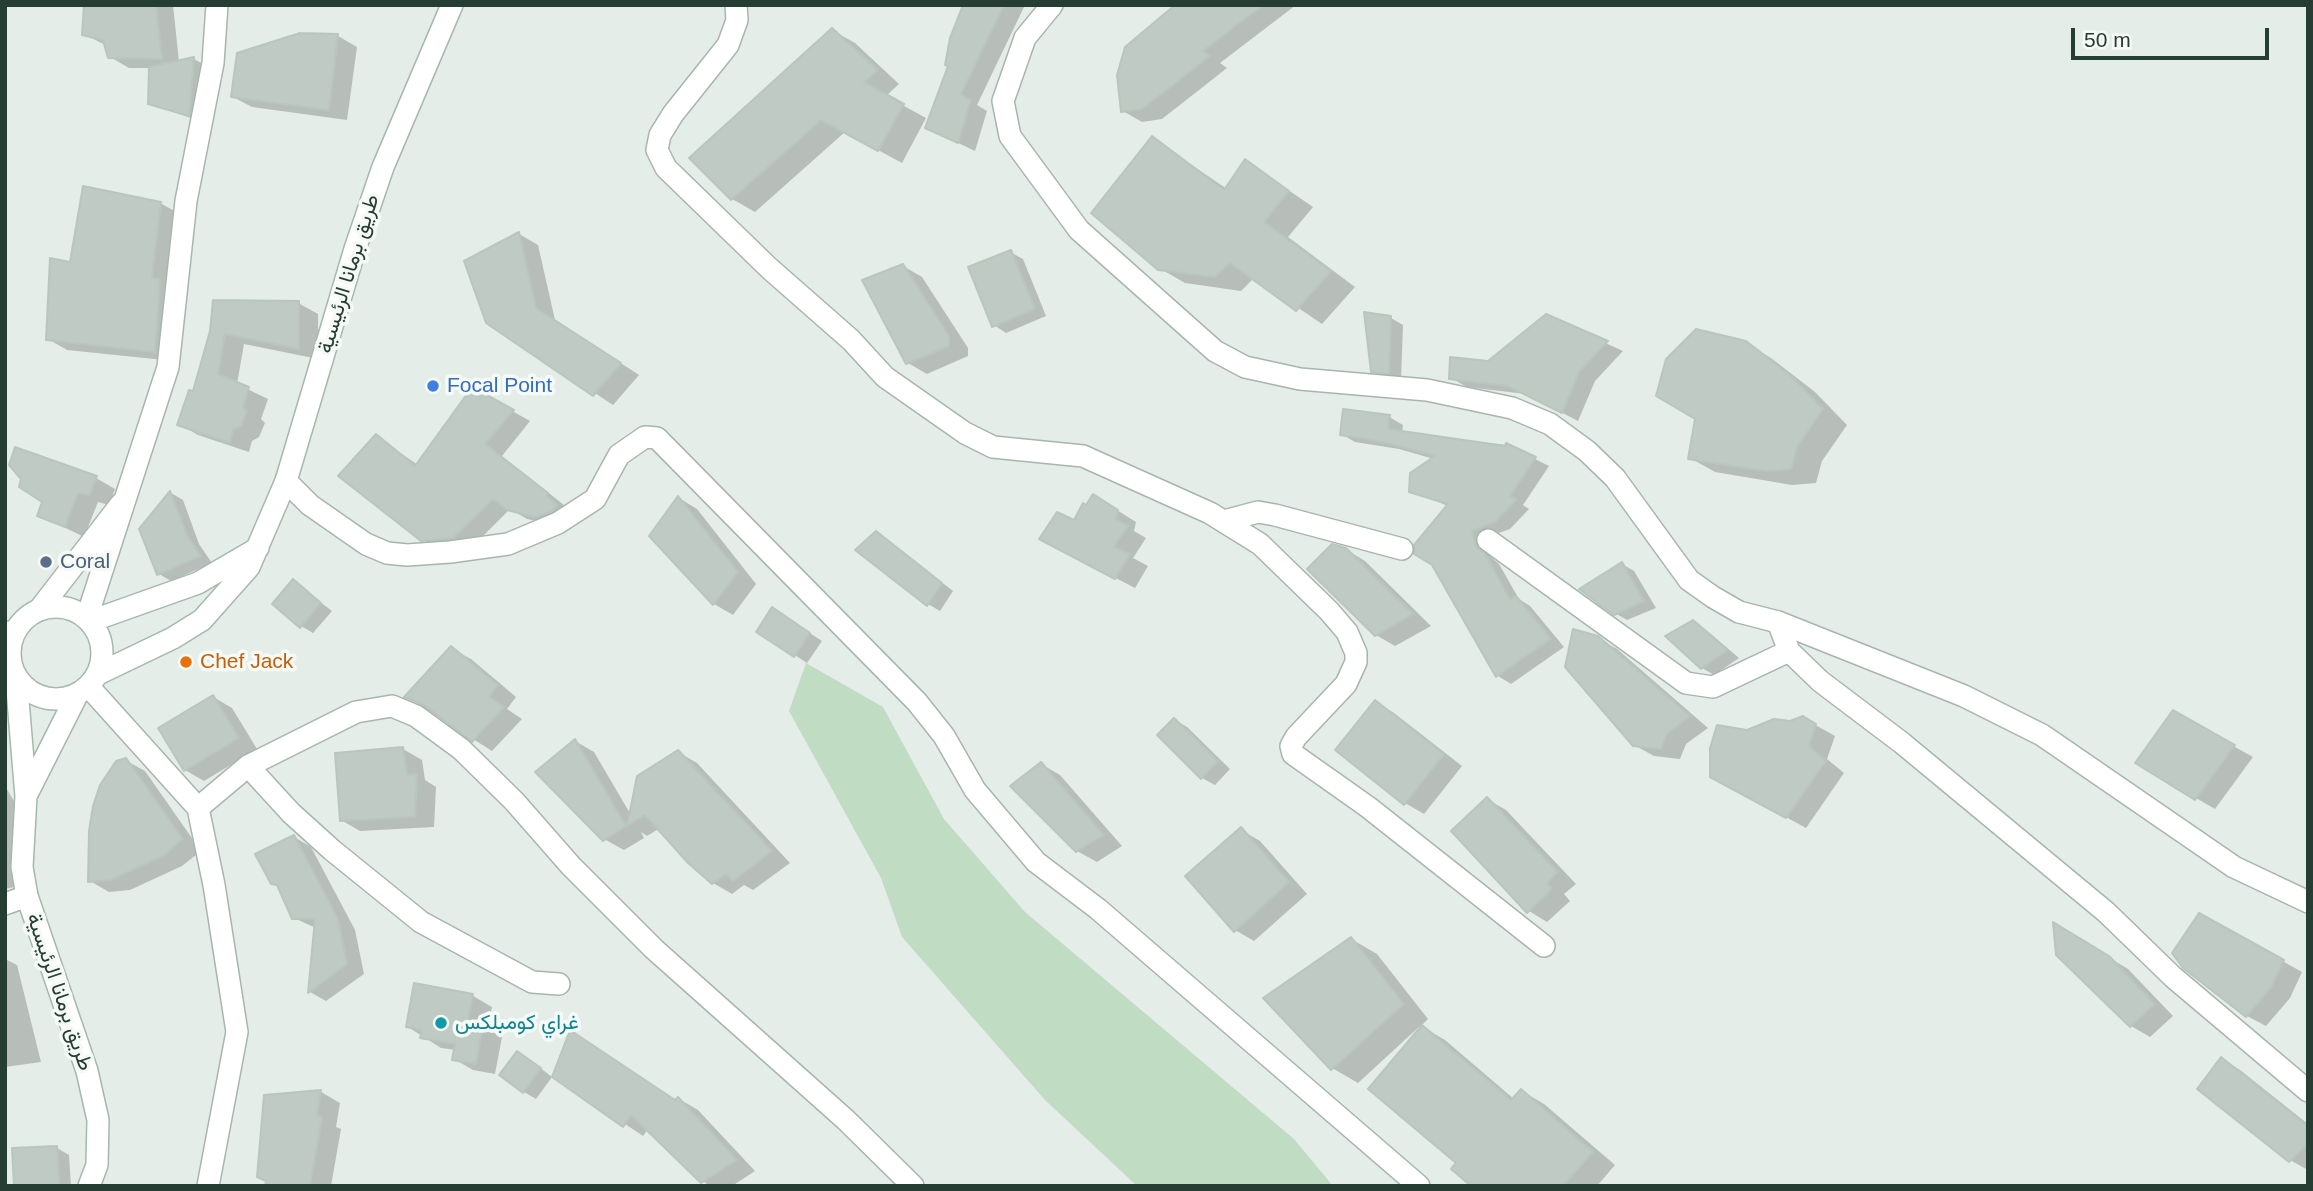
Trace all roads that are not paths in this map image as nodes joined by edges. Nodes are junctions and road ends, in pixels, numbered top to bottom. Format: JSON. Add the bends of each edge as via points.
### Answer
{"nodes":[{"id":1,"x":217,"y":5,"type":"edge"},
{"id":2,"x":452,"y":5,"type":"edge"},
{"id":3,"x":736,"y":5,"type":"edge"},
{"id":4,"x":1052,"y":5,"type":"edge"},
{"id":5,"x":286,"y":481,"type":"junction"},
{"id":6,"x":130,"y":491,"type":"junction"},
{"id":7,"x":1224,"y":521,"type":"junction"},
{"id":8,"x":1488,"y":540,"type":"dead end"},
{"id":9,"x":260,"y":547,"type":"junction"},
{"id":10,"x":1402,"y":549,"type":"dead end"},
{"id":11,"x":39,"y":610,"type":"junction"},
{"id":12,"x":89,"y":619,"type":"junction"},
{"id":13,"x":1778,"y":622,"type":"junction"},
{"id":14,"x":10,"y":632,"type":"edge"},
{"id":15,"x":1789,"y":650,"type":"junction"},
{"id":16,"x":11,"y":671,"type":"edge"},
{"id":17,"x":88,"y":685,"type":"junction"},
{"id":18,"x":248,"y":766,"type":"junction"},
{"id":19,"x":26,"y":796,"type":"junction"},
{"id":20,"x":198,"y":808,"type":"junction"},
{"id":21,"x":27,"y":896,"type":"junction"},
{"id":22,"x":2308,"y":902,"type":"edge"},
{"id":23,"x":5,"y":904,"type":"edge"},
{"id":24,"x":1545,"y":946,"type":"dead end"},
{"id":25,"x":559,"y":984,"type":"dead end"},
{"id":26,"x":2308,"y":1091,"type":"edge"},
{"id":27,"x":89,"y":1186,"type":"edge"},
{"id":28,"x":208,"y":1186,"type":"edge"},
{"id":29,"x":913,"y":1186,"type":"edge"},
{"id":30,"x":1419,"y":1186,"type":"edge"}],
"edges":[{"from":1,"to":6,"type":"street","via":[[213,63],[186,201],[168,367]]},
{"from":2,"to":5,"type":"street","name":"طريق برمانا الرئيسية","via":[[383,167]]},
{"from":3,"to":7,"type":"street","via":[[737,20],[728,45],[660,135],[657,150],[666,168],[885,377],[965,433],[993,447],[1083,456]]},
{"from":4,"to":13,"type":"street","via":[[1025,38],[1003,101],[1010,136],[1079,230],[1215,351],[1245,368],[1300,379],[1427,390],[1512,408],[1550,424],[1615,478],[1689,580],[1739,612]]},
{"from":5,"to":9,"type":"street","name":"طريق برمانا الرئيسية"},
{"from":5,"to":30,"type":"street","via":[[310,505],[366,544],[407,555],[450,552],[508,544],[558,523],[595,499],[619,454],[645,437],[657,438],[917,702],[944,736],[975,790],[1036,862],[1098,909]]},
{"from":6,"to":11,"type":"street"},
{"from":6,"to":12,"type":"street"},
{"from":7,"to":10,"type":"street","via":[[1258,512]]},
{"from":7,"to":24,"type":"street","via":[[1261,544],[1329,611],[1347,632],[1356,653],[1346,684],[1296,737],[1293,754]]},
{"from":8,"to":15,"type":"street","via":[[1686,683],[1713,687]]},
{"from":9,"to":12,"type":"street","via":[[198,583]]},
{"from":9,"to":17,"type":"street","name":"طريق برمانا الرئيسية","via":[[234,587],[202,620]]},
{"from":11,"to":12,"type":"street","via":[[64,607]]},
{"from":11,"to":14,"type":"street"},
{"from":12,"to":17,"type":"street","via":[[103,646]]},
{"from":13,"to":15,"type":"street"},
{"from":13,"to":22,"type":"street","via":[[1964,696],[2042,735],[2234,867]]},
{"from":14,"to":16,"type":"street"},
{"from":15,"to":26,"type":"street","via":[[1820,681],[2106,912],[2173,978]]},
{"from":16,"to":17,"type":"street","via":[[33,693],[54,700]]},
{"from":16,"to":19,"type":"street","name":"طريق برمانا الرئيسية"},
{"from":17,"to":19,"type":"street","name":"طريق برمانا الرئيسية"},
{"from":17,"to":20,"type":"street"},
{"from":18,"to":20,"type":"street"},
{"from":18,"to":25,"type":"street","via":[[332,850],[421,922],[532,982]]},
{"from":18,"to":29,"type":"street","via":[[356,712],[392,706],[416,716],[461,749],[654,949]]},
{"from":19,"to":21,"type":"street","name":"طريق برمانا الرئيسية","via":[[22,867]]},
{"from":20,"to":28,"type":"street","via":[[237,1032]]},
{"from":21,"to":23,"type":"street"},
{"from":21,"to":27,"type":"street","name":"طريق برمانا الرئيسية","via":[[87,1071],[99,1120],[97,1165]]}]}
